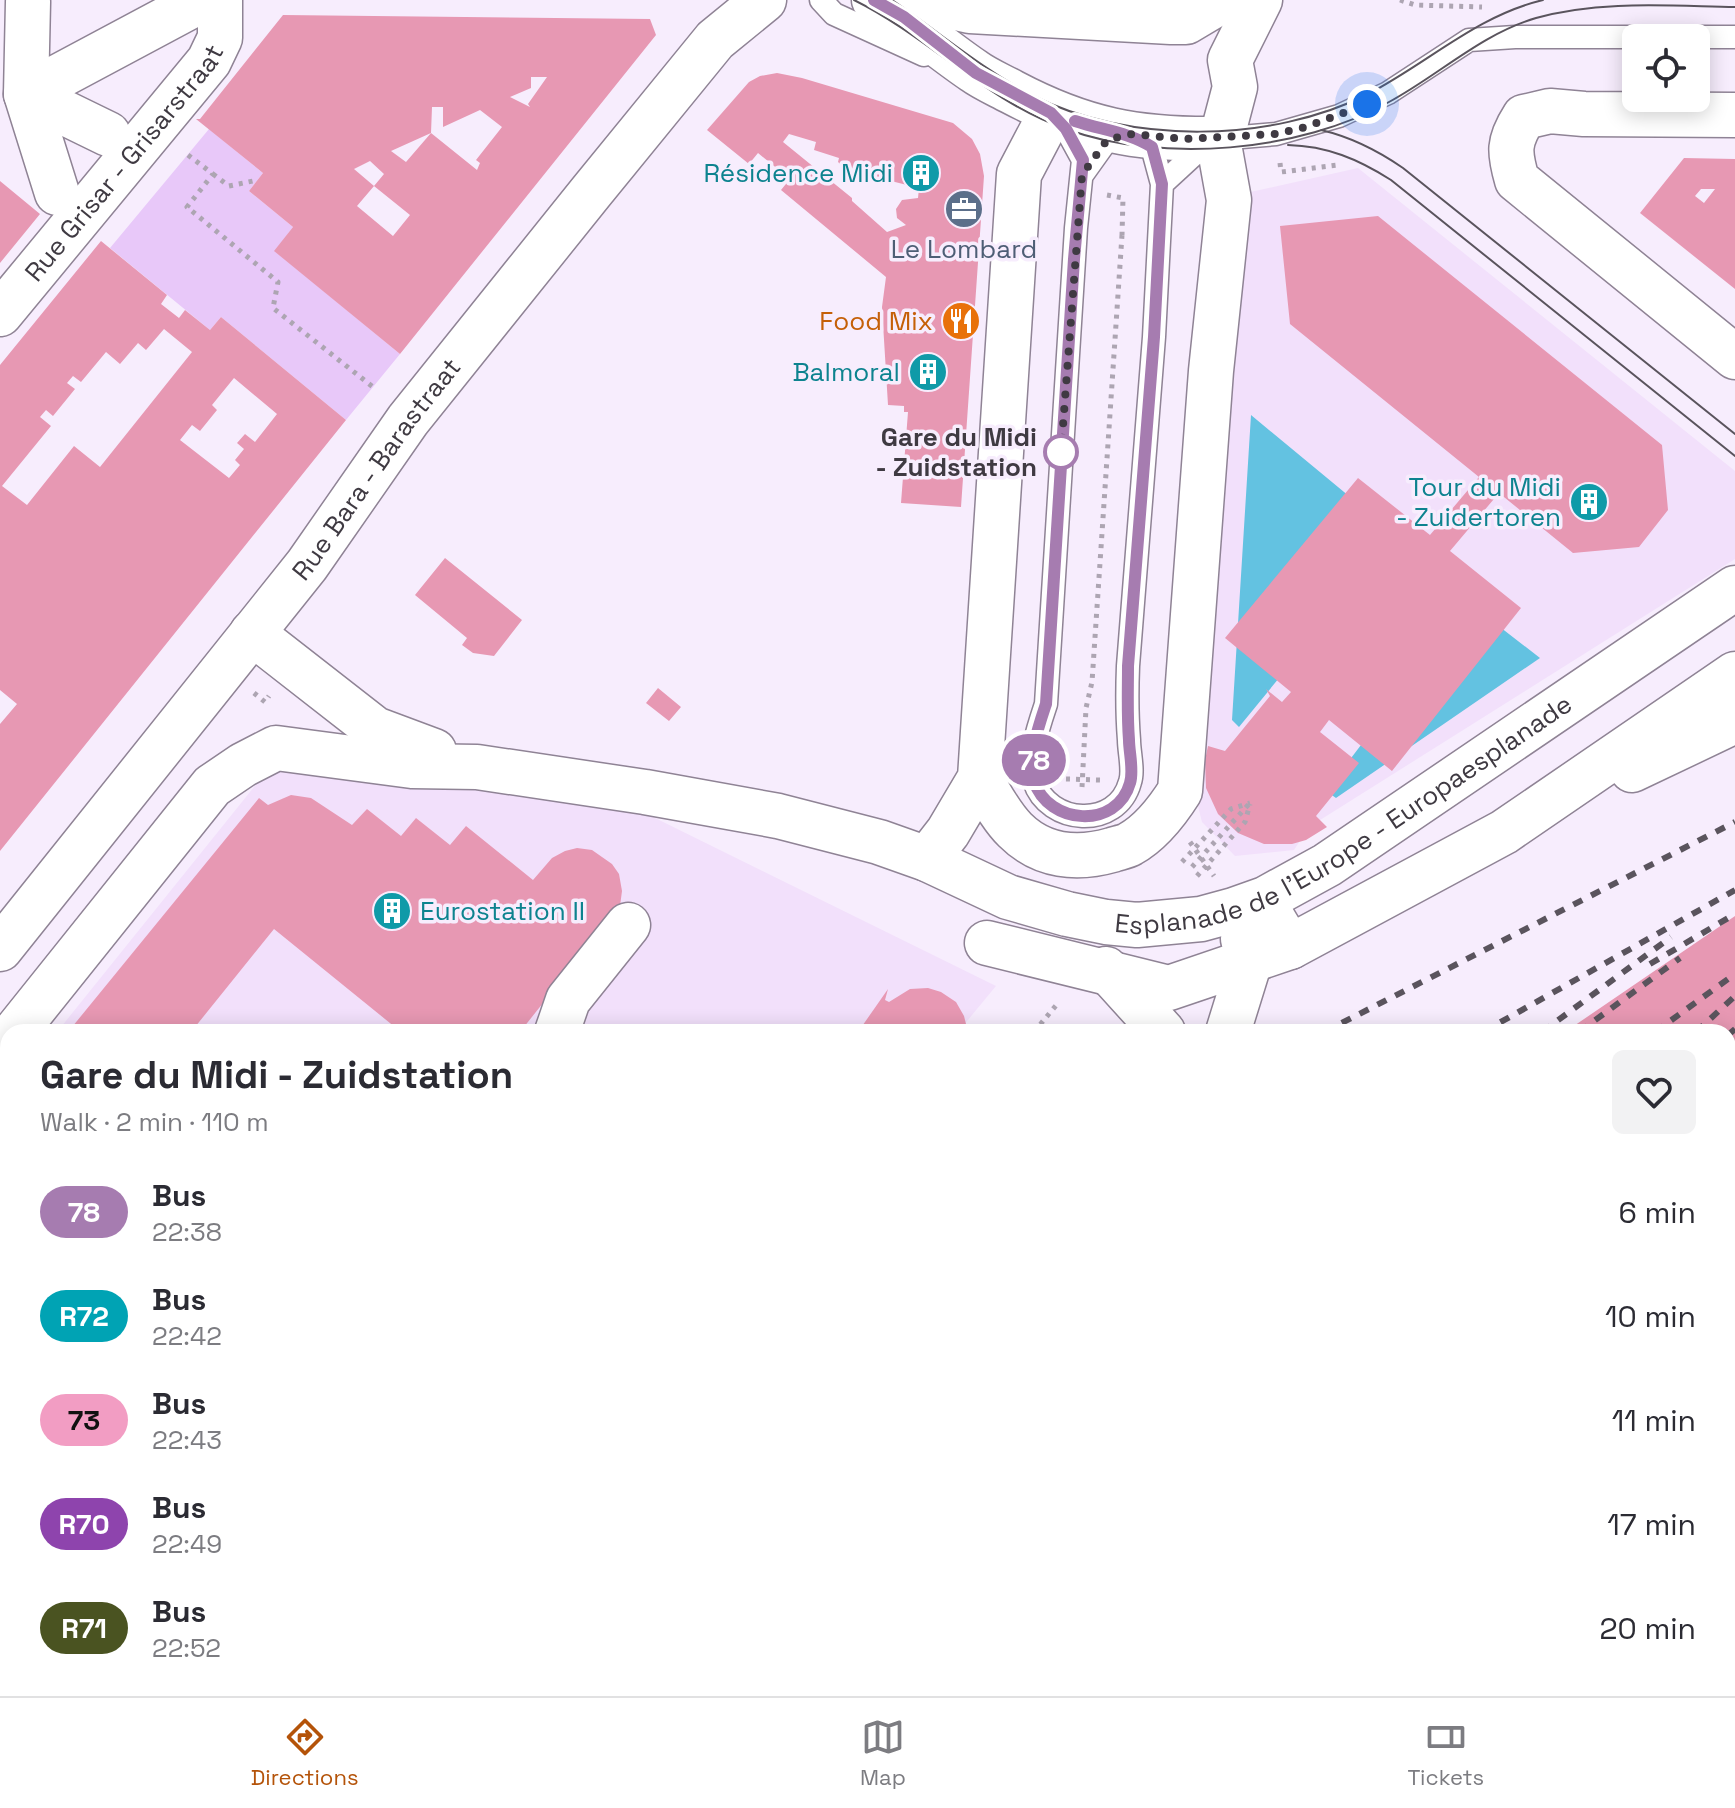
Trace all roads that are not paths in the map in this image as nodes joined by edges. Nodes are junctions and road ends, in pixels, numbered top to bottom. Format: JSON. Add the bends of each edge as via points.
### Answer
{"nodes":[{"id":1,"x":764,"y":0,"type":"edge"},
{"id":2,"x":821,"y":0,"type":"edge"},
{"id":3,"x":874,"y":0,"type":"edge"},
{"id":4,"x":920,"y":0,"type":"edge"},
{"id":5,"x":1223,"y":0,"type":"edge"},
{"id":6,"x":1260,"y":0,"type":"edge"},
{"id":7,"x":28,"y":2,"type":"dead end"},
{"id":8,"x":204,"y":4,"type":"edge"},
{"id":9,"x":1735,"y":37,"type":"edge"},
{"id":10,"x":13,"y":91,"type":"edge"},
{"id":11,"x":1051,"y":113,"type":"junction"},
{"id":12,"x":1735,"y":115,"type":"edge"},
{"id":13,"x":108,"y":134,"type":"dead end"},
{"id":14,"x":1132,"y":134,"type":"junction"},
{"id":15,"x":1218,"y":139,"type":"junction"},
{"id":16,"x":1082,"y":175,"type":"junction"},
{"id":17,"x":1162,"y":184,"type":"junction"},
{"id":18,"x":57,"y":193,"type":"dead end"},
{"id":19,"x":0,"y":314,"type":"edge"},
{"id":20,"x":1735,"y":357,"type":"edge"},
{"id":21,"x":1735,"y":588,"type":"edge"},
{"id":22,"x":252,"y":633,"type":"junction"},
{"id":23,"x":1735,"y":674,"type":"edge"},
{"id":24,"x":1735,"y":721,"type":"edge"},
{"id":25,"x":477,"y":767,"type":"junction"},
{"id":26,"x":980,"y":778,"type":"junction"},
{"id":27,"x":1504,"y":832,"type":"junction"},
{"id":28,"x":927,"y":859,"type":"junction"},
{"id":29,"x":628,"y":925,"type":"dead end"},
{"id":30,"x":1257,"y":932,"type":"junction"},
{"id":31,"x":987,"y":943,"type":"dead end"},
{"id":32,"x":0,"y":949,"type":"edge"},
{"id":33,"x":1080,"y":960,"type":"junction"},
{"id":34,"x":21,"y":1024,"type":"edge"},
{"id":35,"x":560,"y":1024,"type":"edge"},
{"id":36,"x":1154,"y":1024,"type":"edge"},
{"id":37,"x":1230,"y":1024,"type":"edge"}],
"edges":[{"from":1,"to":22,"type":"street","name":"Rue Bara - Barastraat","via":[[715,40],[591,192],[408,420],[307,565]]},
{"from":2,"to":11,"type":"lane","via":[[834,14]]},
{"from":3,"to":11,"type":"street","via":[[976,73]]},
{"from":4,"to":5,"type":"street","via":[[970,11],[1171,22],[1186,22]]},
{"from":6,"to":15,"type":"street","via":[[1230,60],[1235,87]]},
{"from":7,"to":10,"type":"street"},
{"from":8,"to":10,"type":"street"},
{"from":8,"to":19,"type":"street","name":"Rue Grisar - Grisarstraat","via":[[220,38],[209,61]]},
{"from":9,"to":15,"type":"lane","via":[[1469,40],[1388,93],[1339,116],[1276,134]]},
{"from":10,"to":13,"type":"street"},
{"from":10,"to":18,"type":"street"},
{"from":11,"to":14,"type":"street"},
{"from":11,"to":16,"type":"lane","via":[[1083,160]]},
{"from":11,"to":26,"type":"street","via":[[1019,174]]},
{"from":12,"to":20,"type":"street","via":[[1550,111],[1524,117],[1512,135],[1510,157],[1517,180]]},
{"from":14,"to":15,"type":"street"},
{"from":14,"to":16,"type":"lane","via":[[1107,140]]},
{"from":14,"to":17,"type":"lane","via":[[1152,147]]},
{"from":15,"to":17,"type":"lane"},
{"from":15,"to":26,"type":"street","via":[[1229,200],[1180,791],[1168,811],[1129,845],[1076,857],[1053,853],[1016,831]]},
{"from":16,"to":17,"type":"lane","via":[[1046,704],[1035,737],[1033,778],[1042,799],[1060,813],[1080,818],[1119,803],[1131,781],[1128,666]]},
{"from":21,"to":30,"type":"street","name":"Esplanade de l'Europe - Europaesplanade","via":[[1327,865],[1265,899]]},
{"from":22,"to":25,"type":"street","via":[[375,729]]},
{"from":22,"to":32,"type":"street","name":"Rue Bara - Barastraat"},
{"from":23,"to":27,"type":"street"},
{"from":24,"to":27,"type":"street"},
{"from":25,"to":28,"type":"street","name":"Esplanade de l'Europe - Europaesplanade","via":[[778,816]]},
{"from":25,"to":34,"type":"street","via":[[412,766],[276,748],[243,765],[212,786]]},
{"from":26,"to":28,"type":"street"},
{"from":27,"to":30,"type":"street"},
{"from":28,"to":30,"type":"street","name":"Esplanade de l'Europe - Europaesplanade","via":[[1008,897],[1106,922],[1201,919]]},
{"from":29,"to":35,"type":"street","via":[[568,1000]]},
{"from":30,"to":33,"type":"street","via":[[1169,988]]},
{"from":30,"to":37,"type":"street"},
{"from":31,"to":33,"type":"street"},
{"from":33,"to":36,"type":"street"}]}
